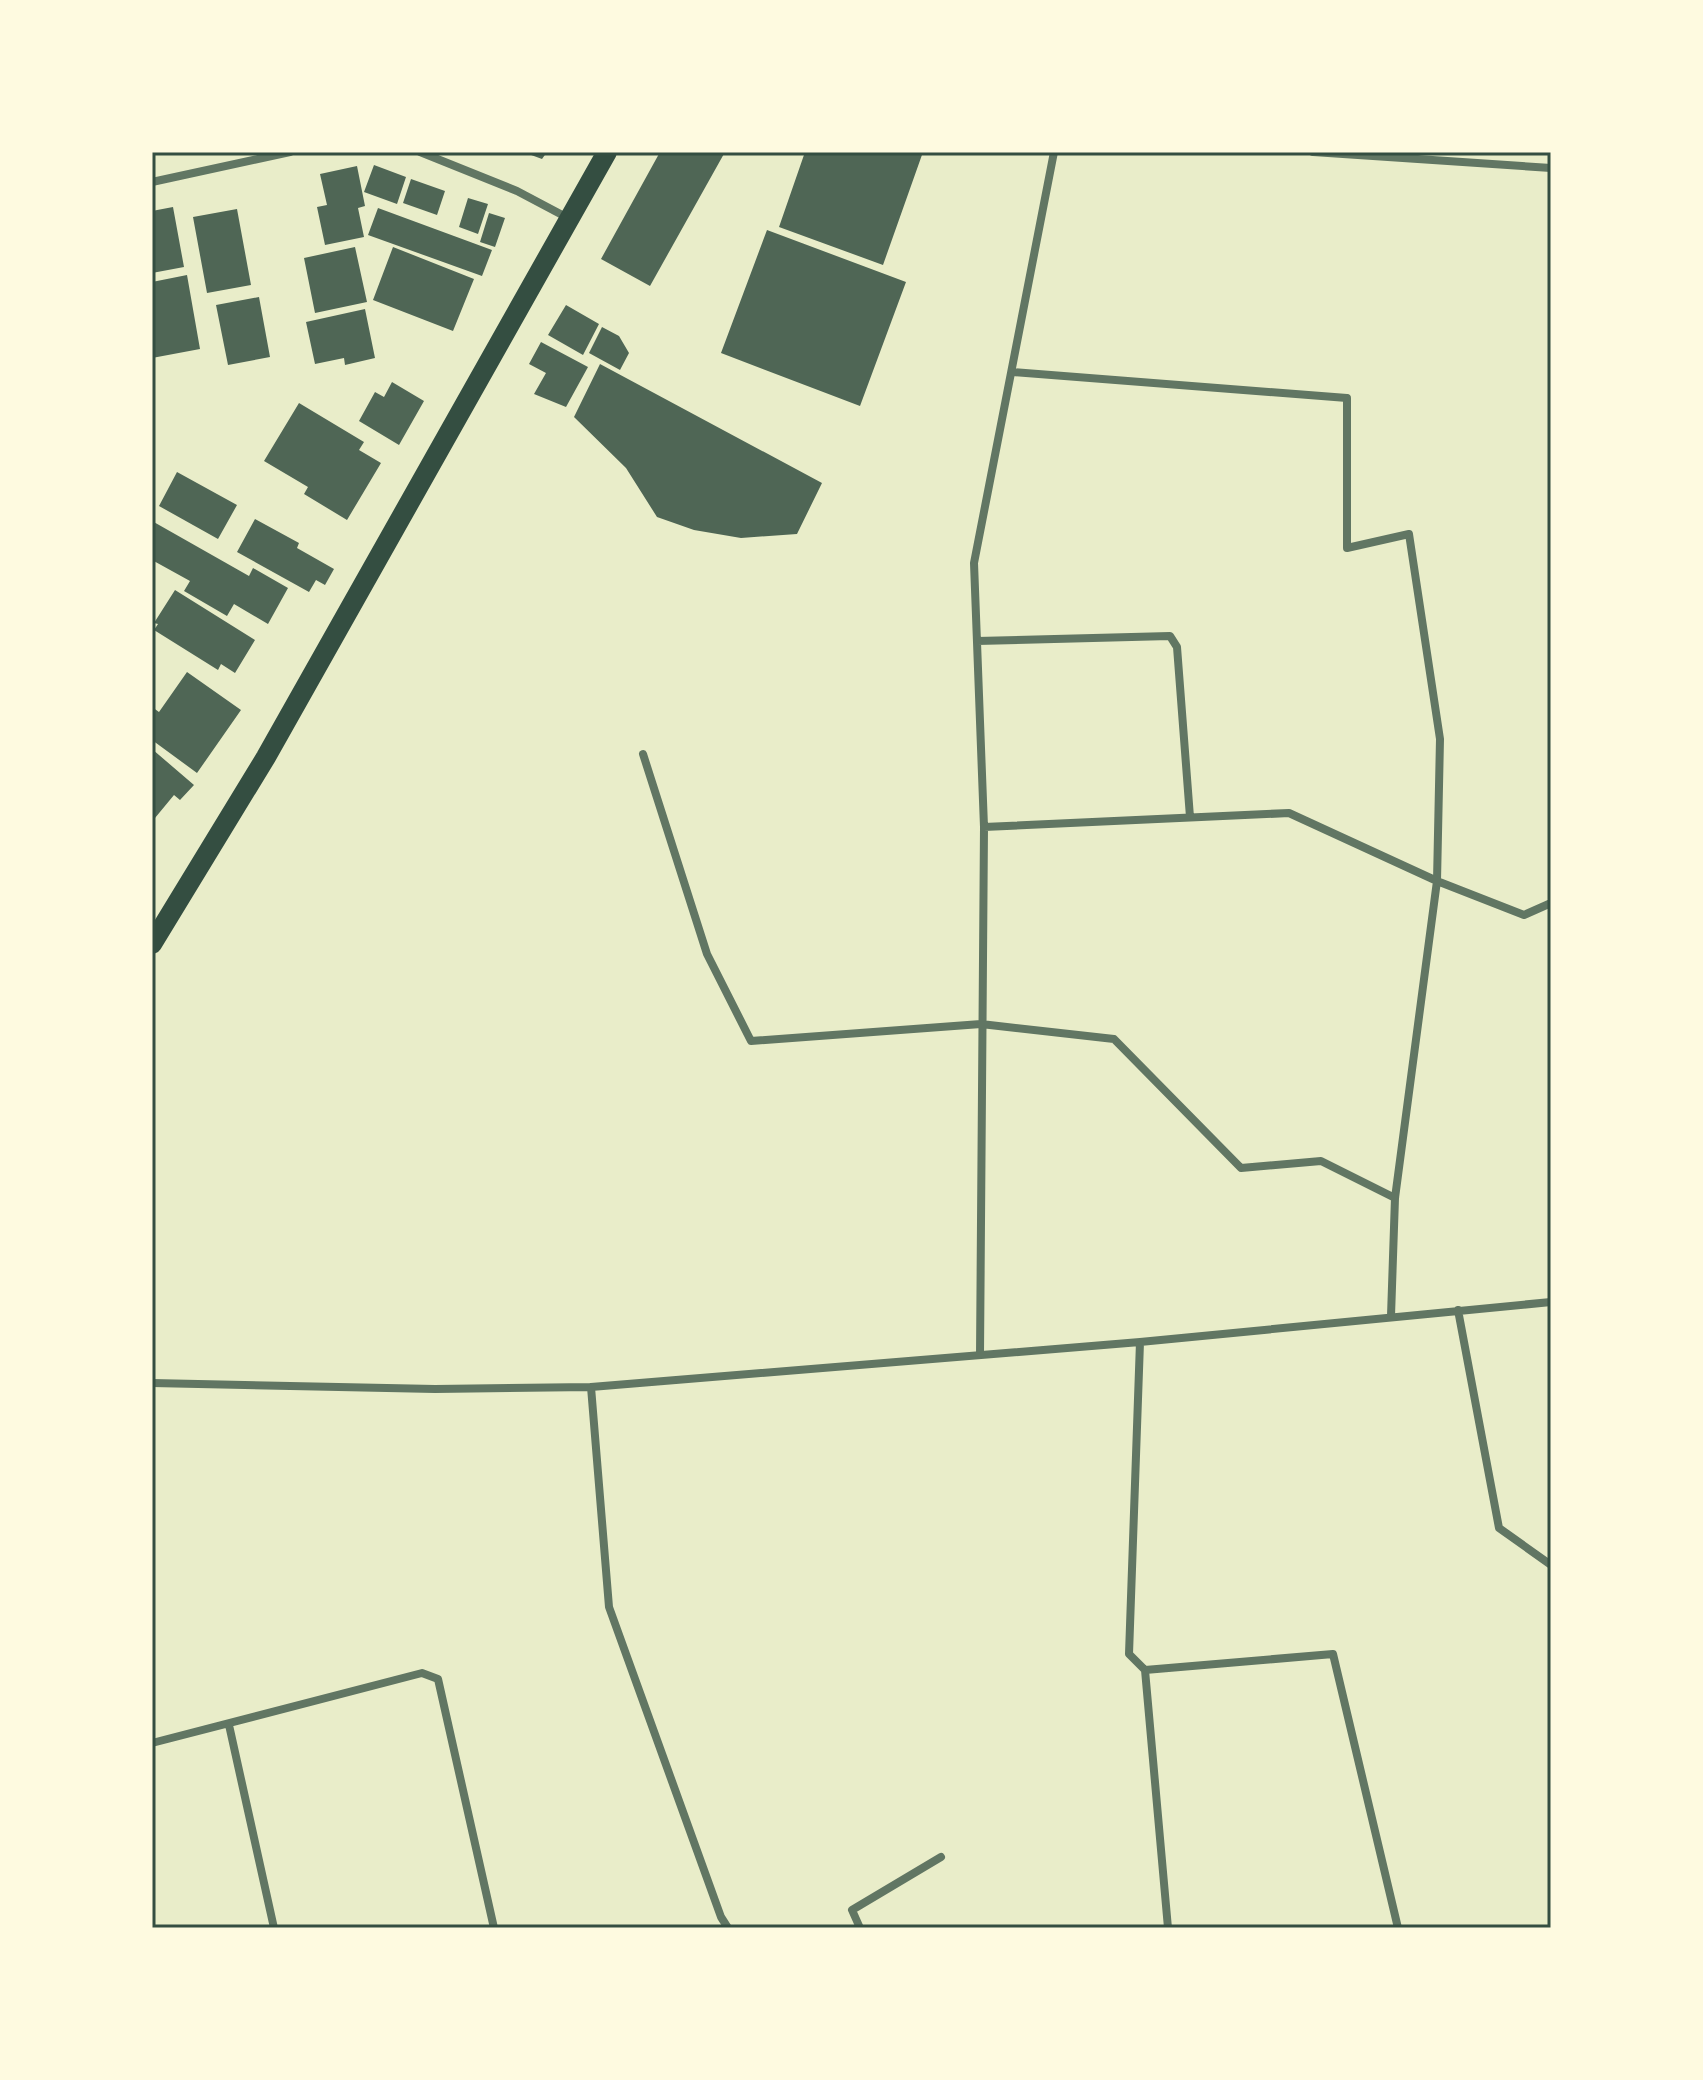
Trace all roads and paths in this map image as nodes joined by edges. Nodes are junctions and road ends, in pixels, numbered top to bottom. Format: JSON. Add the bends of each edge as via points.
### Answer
{"nodes":[{"id":1,"x":290,"y":152,"type":"edge"},
{"id":2,"x":420,"y":152,"type":"edge"},
{"id":3,"x":607,"y":152,"type":"edge"},
{"id":4,"x":1054,"y":152,"type":"edge"},
{"id":5,"x":1313,"y":152,"type":"edge"},
{"id":6,"x":1551,"y":168,"type":"edge"},
{"id":7,"x":152,"y":182,"type":"edge"},
{"id":8,"x":569,"y":218,"type":"junction"},
{"id":9,"x":1013,"y":372,"type":"junction"},
{"id":10,"x":977,"y":641,"type":"junction"},
{"id":11,"x":643,"y":754,"type":"dead end"},
{"id":12,"x":1190,"y":817,"type":"junction"},
{"id":13,"x":984,"y":827,"type":"junction"},
{"id":14,"x":1437,"y":881,"type":"junction"},
{"id":15,"x":1551,"y":903,"type":"edge"},
{"id":16,"x":152,"y":944,"type":"edge"},
{"id":17,"x":981,"y":1024,"type":"junction"},
{"id":18,"x":1395,"y":1198,"type":"junction"},
{"id":19,"x":1551,"y":1302,"type":"edge"},
{"id":20,"x":1458,"y":1310,"type":"junction"},
{"id":21,"x":1391,"y":1316,"type":"junction"},
{"id":22,"x":1140,"y":1342,"type":"junction"},
{"id":23,"x":980,"y":1355,"type":"junction"},
{"id":24,"x":152,"y":1383,"type":"edge"},
{"id":25,"x":591,"y":1387,"type":"junction"},
{"id":26,"x":1551,"y":1565,"type":"edge"},
{"id":27,"x":1145,"y":1670,"type":"junction"},
{"id":28,"x":229,"y":1725,"type":"junction"},
{"id":29,"x":152,"y":1743,"type":"edge"},
{"id":30,"x":941,"y":1857,"type":"dead end"},
{"id":31,"x":274,"y":1928,"type":"edge"},
{"id":32,"x":494,"y":1928,"type":"edge"},
{"id":33,"x":728,"y":1928,"type":"edge"},
{"id":34,"x":860,"y":1928,"type":"edge"},
{"id":35,"x":1168,"y":1928,"type":"edge"},
{"id":36,"x":1398,"y":1928,"type":"edge"}],
"edges":[{"from":1,"to":7,"type":"street"},
{"from":2,"to":8,"type":"street"},
{"from":3,"to":8,"type":"main road"},
{"from":4,"to":9,"type":"street"},
{"from":5,"to":6,"type":"street"},
{"from":8,"to":16,"type":"main road","via":[[266,757]]},
{"from":9,"to":10,"type":"street","via":[[974,563]]},
{"from":9,"to":14,"type":"street","via":[[1347,398],[1347,548],[1409,534],[1440,739]]},
{"from":10,"to":12,"type":"street","via":[[1170,636],[1177,647]]},
{"from":10,"to":13,"type":"street"},
{"from":11,"to":17,"type":"street","via":[[707,954],[751,1041]]},
{"from":12,"to":13,"type":"street"},
{"from":12,"to":14,"type":"street","via":[[1289,813]]},
{"from":13,"to":17,"type":"street"},
{"from":14,"to":15,"type":"street","via":[[1524,915]]},
{"from":14,"to":18,"type":"street"},
{"from":17,"to":18,"type":"street","via":[[1114,1039],[1241,1168],[1321,1161]]},
{"from":17,"to":23,"type":"street"},
{"from":18,"to":21,"type":"street"},
{"from":19,"to":20,"type":"street"},
{"from":20,"to":21,"type":"street"},
{"from":20,"to":26,"type":"street","via":[[1499,1528]]},
{"from":21,"to":22,"type":"street"},
{"from":22,"to":23,"type":"street"},
{"from":22,"to":27,"type":"street","via":[[1129,1654]]},
{"from":23,"to":25,"type":"street"},
{"from":24,"to":25,"type":"street"},
{"from":25,"to":33,"type":"street","via":[[609,1607]]},
{"from":27,"to":35,"type":"street"},
{"from":27,"to":36,"type":"street","via":[[1333,1654]]},
{"from":28,"to":29,"type":"street"},
{"from":28,"to":31,"type":"street"},
{"from":28,"to":32,"type":"street","via":[[422,1673],[438,1679]]},
{"from":30,"to":34,"type":"street","via":[[852,1910]]}]}
